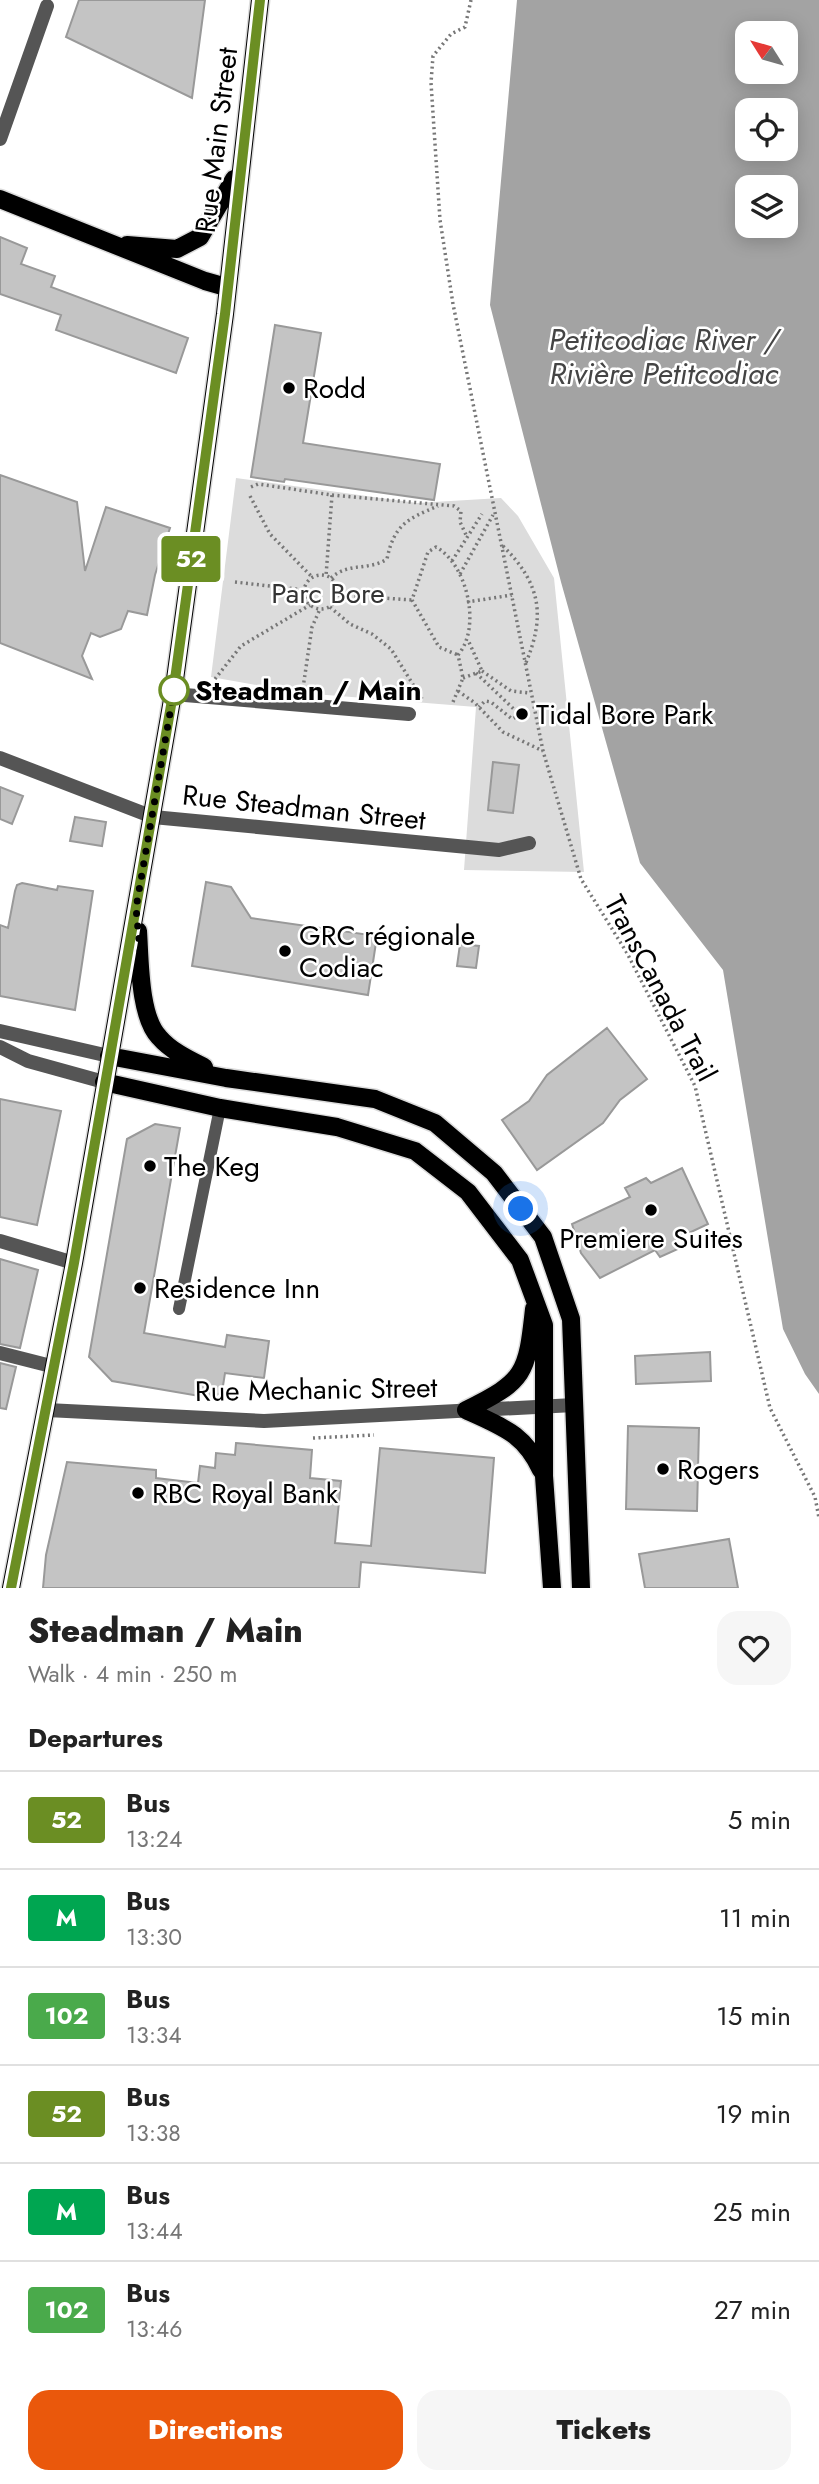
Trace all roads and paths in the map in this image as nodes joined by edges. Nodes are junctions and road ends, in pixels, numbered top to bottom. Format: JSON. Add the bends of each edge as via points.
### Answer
{"nodes":[{"id":1,"x":260,"y":0,"type":"edge"},
{"id":2,"x":471,"y":0,"type":"edge"},
{"id":3,"x":47,"y":6,"type":"dead end"},
{"id":4,"x":0,"y":139,"type":"edge"},
{"id":5,"x":238,"y":171,"type":"junction"},
{"id":6,"x":0,"y":199,"type":"edge"},
{"id":7,"x":110,"y":243,"type":"junction"},
{"id":8,"x":226,"y":287,"type":"junction"},
{"id":9,"x":251,"y":487,"type":"dead end"},
{"id":10,"x":332,"y":495,"type":"junction"},
{"id":11,"x":250,"y":496,"type":"dead end"},
{"id":12,"x":443,"y":504,"type":"junction"},
{"id":13,"x":494,"y":513,"type":"junction"},
{"id":14,"x":482,"y":514,"type":"dead end"},
{"id":15,"x":467,"y":537,"type":"junction"},
{"id":16,"x":502,"y":544,"type":"junction"},
{"id":17,"x":452,"y":561,"type":"junction"},
{"id":18,"x":460,"y":574,"type":"junction"},
{"id":19,"x":329,"y":577,"type":"junction"},
{"id":20,"x":313,"y":578,"type":"junction"},
{"id":21,"x":235,"y":582,"type":"dead end"},
{"id":22,"x":304,"y":590,"type":"junction"},
{"id":23,"x":338,"y":595,"type":"junction"},
{"id":24,"x":512,"y":595,"type":"junction"},
{"id":25,"x":412,"y":600,"type":"junction"},
{"id":26,"x":467,"y":602,"type":"junction"},
{"id":27,"x":310,"y":605,"type":"junction"},
{"id":28,"x":330,"y":607,"type":"junction"},
{"id":29,"x":320,"y":609,"type":"junction"},
{"id":30,"x":468,"y":640,"type":"junction"},
{"id":31,"x":458,"y":655,"type":"junction"},
{"id":32,"x":524,"y":667,"type":"junction"},
{"id":33,"x":482,"y":671,"type":"junction"},
{"id":34,"x":476,"y":673,"type":"junction"},
{"id":35,"x":463,"y":678,"type":"junction"},
{"id":36,"x":215,"y":679,"type":"dead end"},
{"id":37,"x":458,"y":691,"type":"junction"},
{"id":38,"x":530,"y":693,"type":"junction"},
{"id":39,"x":173,"y":694,"type":"junction"},
{"id":40,"x":422,"y":699,"type":"dead end"},
{"id":41,"x":453,"y":702,"type":"dead end"},
{"id":42,"x":303,"y":705,"type":"junction"},
{"id":43,"x":479,"y":707,"type":"junction"},
{"id":44,"x":409,"y":714,"type":"dead end"},
{"id":45,"x":543,"y":751,"type":"junction"},
{"id":46,"x":0,"y":758,"type":"edge"},
{"id":47,"x":153,"y":817,"type":"junction"},
{"id":48,"x":530,"y":843,"type":"dead end"},
{"id":49,"x":136,"y":908,"type":"junction"},
{"id":50,"x":0,"y":1031,"type":"edge"},
{"id":51,"x":0,"y":1046,"type":"edge"},
{"id":52,"x":109,"y":1056,"type":"junction"},
{"id":53,"x":226,"y":1078,"type":"junction"},
{"id":54,"x":104,"y":1082,"type":"junction"},
{"id":55,"x":220,"y":1108,"type":"junction"},
{"id":56,"x":0,"y":1241,"type":"edge"},
{"id":57,"x":74,"y":1263,"type":"junction"},
{"id":58,"x":535,"y":1301,"type":"junction"},
{"id":59,"x":179,"y":1309,"type":"dead end"},
{"id":60,"x":0,"y":1353,"type":"edge"},
{"id":61,"x":55,"y":1367,"type":"junction"},
{"id":62,"x":544,"y":1405,"type":"junction"},
{"id":63,"x":574,"y":1405,"type":"junction"},
{"id":64,"x":47,"y":1410,"type":"junction"},
{"id":65,"x":466,"y":1410,"type":"junction"},
{"id":66,"x":374,"y":1435,"type":"dead end"},
{"id":67,"x":313,"y":1438,"type":"dead end"},
{"id":68,"x":544,"y":1476,"type":"junction"},
{"id":69,"x":819,"y":1518,"type":"edge"},
{"id":70,"x":11,"y":1588,"type":"edge"},
{"id":71,"x":552,"y":1588,"type":"edge"},
{"id":72,"x":582,"y":1588,"type":"edge"}],
"edges":[{"from":1,"to":5,"type":"main road","name":"Rue Main Street"},
{"from":2,"to":13,"type":"path","name":"TransCanada Trail","via":[[465,27],[451,34],[433,55],[430,83],[440,220]]},
{"from":3,"to":4,"type":"street"},
{"from":5,"to":7,"type":"main road","via":[[200,237],[177,249]]},
{"from":5,"to":8,"type":"main road","name":"Rue Main Street"},
{"from":6,"to":7,"type":"main road"},
{"from":7,"to":8,"type":"main road"},
{"from":8,"to":39,"type":"main road","name":"Rue Main Street"},
{"from":9,"to":10,"type":"path","via":[[258,484]]},
{"from":10,"to":12,"type":"path","via":[[423,506]]},
{"from":10,"to":19,"type":"path"},
{"from":11,"to":20,"type":"path","via":[[270,534]]},
{"from":12,"to":15,"type":"path","via":[[461,511]]},
{"from":12,"to":19,"type":"path","via":[[402,524],[391,538],[387,559],[376,566],[339,570]]},
{"from":13,"to":16,"type":"path","name":"TransCanada Trail"},
{"from":13,"to":18,"type":"path"},
{"from":14,"to":15,"type":"path"},
{"from":15,"to":17,"type":"path"},
{"from":16,"to":24,"type":"path","name":"TransCanada Trail"},
{"from":16,"to":32,"type":"path","via":[[533,584],[537,612]]},
{"from":17,"to":18,"type":"path"},
{"from":17,"to":25,"type":"path","via":[[436,547],[428,552]]},
{"from":18,"to":26,"type":"path"},
{"from":19,"to":20,"type":"path"},
{"from":19,"to":23,"type":"path","via":[[337,585]]},
{"from":20,"to":22,"type":"path"},
{"from":21,"to":22,"type":"path"},
{"from":22,"to":27,"type":"path"},
{"from":23,"to":25,"type":"path"},
{"from":23,"to":28,"type":"path"},
{"from":24,"to":26,"type":"path"},
{"from":24,"to":32,"type":"path","name":"TransCanada Trail"},
{"from":25,"to":31,"type":"path","via":[[439,648]]},
{"from":26,"to":30,"type":"path"},
{"from":27,"to":29,"type":"path"},
{"from":27,"to":36,"type":"path","via":[[242,646]]},
{"from":28,"to":29,"type":"path"},
{"from":28,"to":40,"type":"path","via":[[391,649]]},
{"from":29,"to":42,"type":"path","via":[[312,627]]},
{"from":30,"to":31,"type":"path"},
{"from":30,"to":33,"type":"path"},
{"from":31,"to":35,"type":"path"},
{"from":32,"to":38,"type":"path","name":"TransCanada Trail"},
{"from":33,"to":34,"type":"path"},
{"from":33,"to":38,"type":"path","via":[[511,691]]},
{"from":34,"to":35,"type":"path"},
{"from":34,"to":43,"type":"path","via":[[520,715],[512,719],[491,702]]},
{"from":35,"to":37,"type":"path"},
{"from":37,"to":41,"type":"path"},
{"from":37,"to":43,"type":"path"},
{"from":38,"to":45,"type":"path","name":"TransCanada Trail"},
{"from":39,"to":42,"type":"street"},
{"from":39,"to":47,"type":"main road","name":"Rue Main Street"},
{"from":42,"to":44,"type":"street"},
{"from":43,"to":45,"type":"path","via":[[503,732]]},
{"from":45,"to":69,"type":"path","name":"TransCanada Trail","via":[[581,879],[626,953],[695,1086],[770,1408],[815,1497]]},
{"from":46,"to":47,"type":"street","name":"Rue Steadman Street"},
{"from":47,"to":48,"type":"street","name":"Rue Steadman Street","via":[[499,850]]},
{"from":47,"to":49,"type":"main road","name":"Rue Main Street"},
{"from":49,"to":52,"type":"main road","name":"Rue Main Street"},
{"from":49,"to":53,"type":"main road","via":[[145,1003],[157,1036],[179,1055]]},
{"from":50,"to":52,"type":"street"},
{"from":51,"to":54,"type":"street","via":[[28,1061]]},
{"from":52,"to":53,"type":"main road"},
{"from":52,"to":54,"type":"main road","name":"Rue Main Street"},
{"from":53,"to":63,"type":"main road","via":[[375,1100],[435,1123],[494,1173],[547,1248],[571,1319]]},
{"from":54,"to":55,"type":"main road"},
{"from":54,"to":57,"type":"main road","name":"Rue Main Street"},
{"from":55,"to":58,"type":"main road","via":[[337,1127],[415,1151],[468,1192],[520,1260]]},
{"from":55,"to":59,"type":"lane"},
{"from":56,"to":57,"type":"street"},
{"from":57,"to":61,"type":"main road","name":"Rue Main Street"},
{"from":58,"to":62,"type":"main road","via":[[544,1325]]},
{"from":58,"to":65,"type":"main road","via":[[530,1344],[519,1377],[500,1395]]},
{"from":60,"to":61,"type":"street"},
{"from":61,"to":64,"type":"main road","name":"Rue Main Street"},
{"from":62,"to":63,"type":"street","name":"Rue Mechanic Street"},
{"from":62,"to":65,"type":"street","name":"Rue Mechanic Street"},
{"from":62,"to":68,"type":"main road"},
{"from":63,"to":72,"type":"main road"},
{"from":64,"to":65,"type":"street","name":"Rue Mechanic Street","via":[[264,1421]]},
{"from":64,"to":70,"type":"main road","name":"Rue Main Street"},
{"from":65,"to":68,"type":"main road","via":[[519,1436]]},
{"from":66,"to":67,"type":"path"},
{"from":68,"to":71,"type":"main road"}]}
